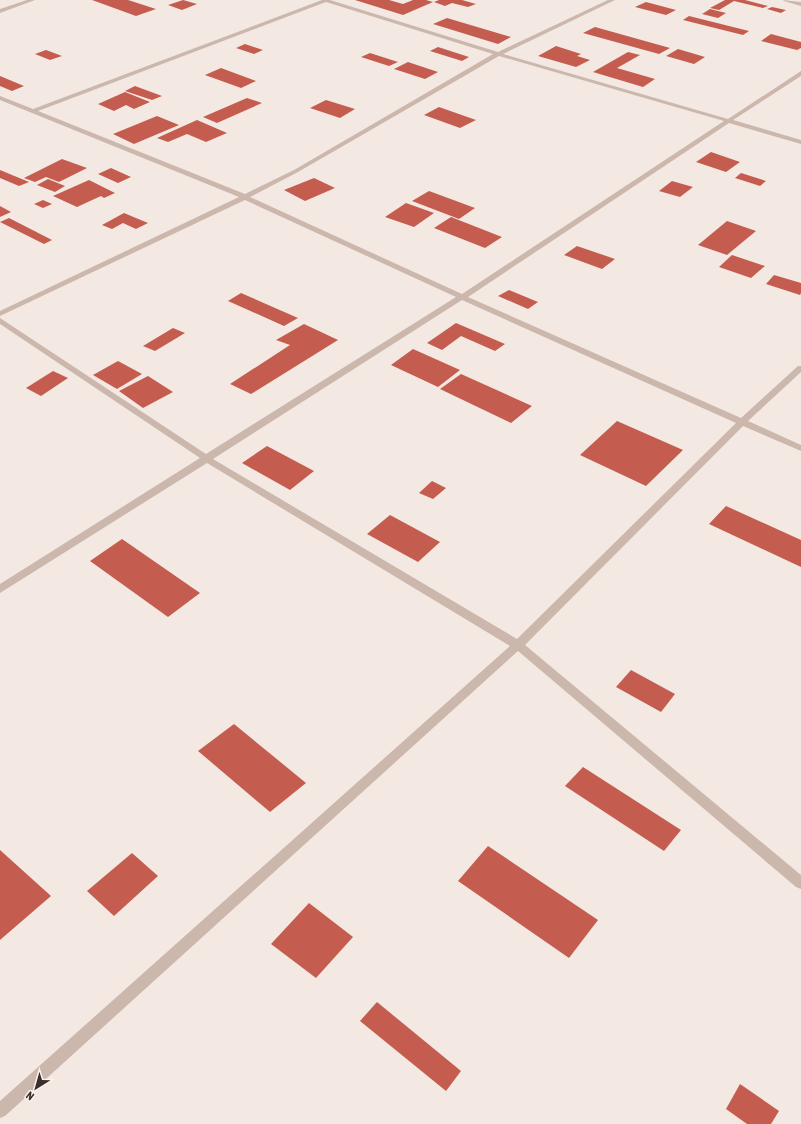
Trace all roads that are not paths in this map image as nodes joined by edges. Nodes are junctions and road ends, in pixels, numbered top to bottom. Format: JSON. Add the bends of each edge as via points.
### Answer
{"nodes":[{"id":1,"x":32,"y":0,"type":"edge"},
{"id":2,"x":326,"y":0,"type":"edge"},
{"id":3,"x":612,"y":0,"type":"edge"},
{"id":4,"x":786,"y":0,"type":"edge"},
{"id":5,"x":801,"y":4,"type":"edge"},
{"id":6,"x":0,"y":11,"type":"edge"},
{"id":7,"x":498,"y":54,"type":"junction"},
{"id":8,"x":801,"y":72,"type":"edge"},
{"id":9,"x":0,"y":98,"type":"edge"},
{"id":10,"x":33,"y":111,"type":"junction"},
{"id":11,"x":730,"y":120,"type":"junction"},
{"id":12,"x":801,"y":142,"type":"edge"},
{"id":13,"x":245,"y":197,"type":"junction"},
{"id":14,"x":462,"y":297,"type":"junction"},
{"id":15,"x":0,"y":314,"type":"edge"},
{"id":16,"x":0,"y":320,"type":"edge"},
{"id":17,"x":801,"y":368,"type":"edge"},
{"id":18,"x":743,"y":421,"type":"junction"},
{"id":19,"x":801,"y":448,"type":"edge"},
{"id":20,"x":207,"y":459,"type":"junction"},
{"id":21,"x":0,"y":588,"type":"edge"},
{"id":22,"x":518,"y":645,"type":"junction"},
{"id":23,"x":801,"y":883,"type":"edge"},
{"id":24,"x":0,"y":1111,"type":"edge"}],
"edges":[{"from":1,"to":6,"type":"street"},
{"from":2,"to":7,"type":"street"},
{"from":2,"to":10,"type":"street"},
{"from":3,"to":7,"type":"street"},
{"from":4,"to":5,"type":"street"},
{"from":7,"to":11,"type":"street"},
{"from":7,"to":13,"type":"street","via":[[296,171]]},
{"from":8,"to":11,"type":"street"},
{"from":9,"to":10,"type":"street"},
{"from":10,"to":13,"type":"street"},
{"from":11,"to":12,"type":"street"},
{"from":11,"to":14,"type":"street"},
{"from":13,"to":14,"type":"street"},
{"from":13,"to":15,"type":"street"},
{"from":14,"to":18,"type":"street"},
{"from":14,"to":20,"type":"street"},
{"from":16,"to":20,"type":"street"},
{"from":17,"to":18,"type":"street"},
{"from":18,"to":19,"type":"street"},
{"from":18,"to":22,"type":"street"},
{"from":20,"to":21,"type":"street"},
{"from":20,"to":22,"type":"street"},
{"from":22,"to":23,"type":"street"},
{"from":22,"to":24,"type":"street"}]}
